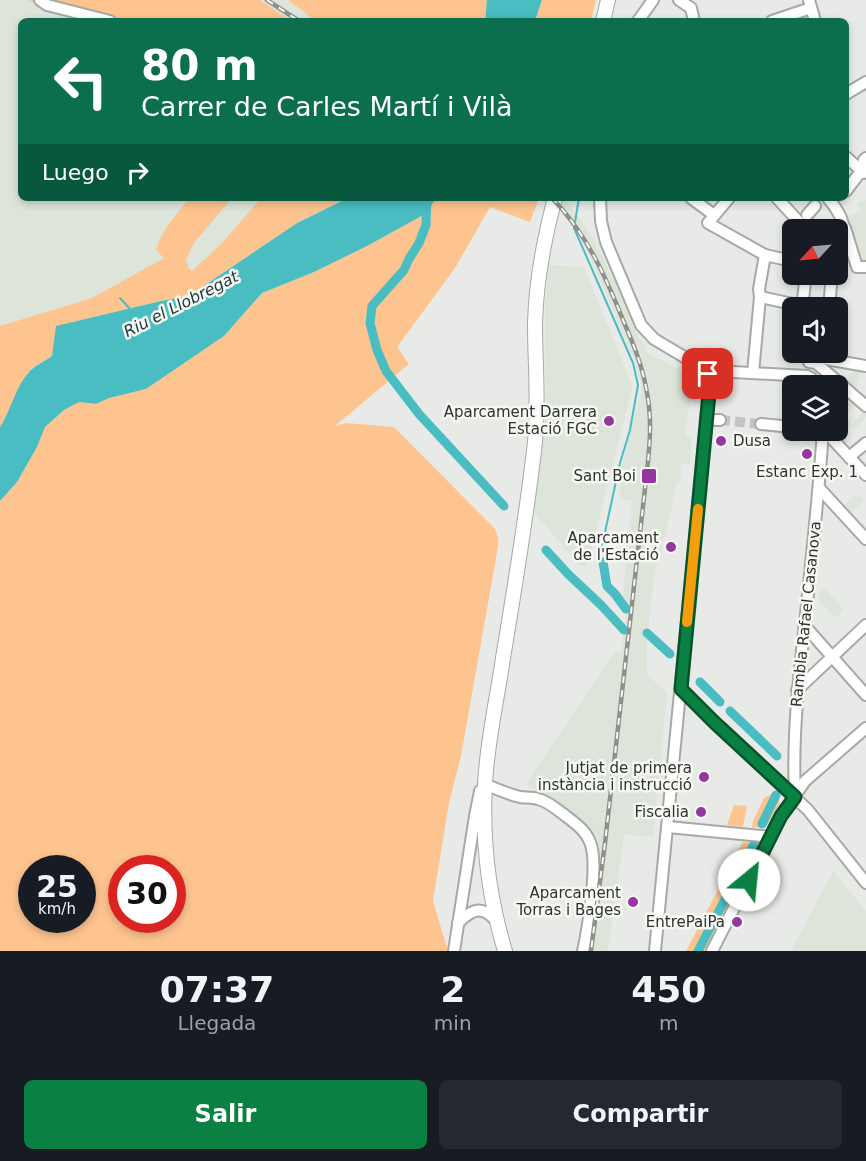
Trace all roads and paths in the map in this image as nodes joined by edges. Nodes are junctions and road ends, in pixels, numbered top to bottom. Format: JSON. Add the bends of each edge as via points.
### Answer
{"nodes":[{"id":1,"x":40,"y":0,"type":"edge"},
{"id":2,"x":608,"y":0,"type":"edge"},
{"id":3,"x":653,"y":0,"type":"edge"},
{"id":4,"x":679,"y":0,"type":"edge"},
{"id":5,"x":810,"y":4,"type":"edge"},
{"id":6,"x":98,"y":18,"type":"edge"},
{"id":7,"x":604,"y":18,"type":"edge"},
{"id":8,"x":640,"y":18,"type":"edge"},
{"id":9,"x":693,"y":18,"type":"edge"},
{"id":10,"x":778,"y":18,"type":"edge"},
{"id":11,"x":866,"y":82,"type":"edge"},
{"id":12,"x":849,"y":92,"type":"edge"},
{"id":13,"x":849,"y":159,"type":"edge"},
{"id":14,"x":865,"y":165,"type":"edge"},
{"id":15,"x":849,"y":187,"type":"edge"},
{"id":16,"x":554,"y":201,"type":"edge"},
{"id":17,"x":600,"y":201,"type":"edge"},
{"id":18,"x":695,"y":201,"type":"edge"},
{"id":19,"x":726,"y":201,"type":"edge"},
{"id":20,"x":780,"y":201,"type":"edge"},
{"id":21,"x":822,"y":202,"type":"edge"},
{"id":22,"x":714,"y":215,"type":"junction"},
{"id":23,"x":796,"y":219,"type":"edge"},
{"id":24,"x":841,"y":219,"type":"edge"},
{"id":25,"x":848,"y":236,"type":"edge"},
{"id":26,"x":765,"y":255,"type":"junction"},
{"id":27,"x":782,"y":259,"type":"edge"},
{"id":28,"x":866,"y":267,"type":"edge"},
{"id":29,"x":759,"y":297,"type":"junction"},
{"id":30,"x":782,"y":302,"type":"edge"},
{"id":31,"x":827,"y":363,"type":"edge"},
{"id":32,"x":848,"y":363,"type":"edge"},
{"id":33,"x":866,"y":366,"type":"edge"},
{"id":34,"x":753,"y":373,"type":"junction"},
{"id":35,"x":708,"y":374,"type":"junction"},
{"id":36,"x":782,"y":377,"type":"edge"},
{"id":37,"x":866,"y":406,"type":"edge"},
{"id":38,"x":761,"y":424,"type":"tunnel mouth"},
{"id":39,"x":782,"y":426,"type":"edge"},
{"id":40,"x":823,"y":441,"type":"edge"},
{"id":41,"x":834,"y":441,"type":"edge"},
{"id":42,"x":866,"y":442,"type":"edge"},
{"id":43,"x":849,"y":457,"type":"junction"},
{"id":44,"x":866,"y":475,"type":"edge"},
{"id":45,"x":819,"y":488,"type":"junction"},
{"id":46,"x":866,"y":539,"type":"edge"},
{"id":47,"x":804,"y":625,"type":"junction"},
{"id":48,"x":866,"y":625,"type":"edge"},
{"id":49,"x":833,"y":656,"type":"junction"},
{"id":50,"x":681,"y":689,"type":"junction"},
{"id":51,"x":797,"y":690,"type":"junction"},
{"id":52,"x":866,"y":695,"type":"edge"},
{"id":53,"x":708,"y":717,"type":"junction"},
{"id":54,"x":678,"y":719,"type":"junction"},
{"id":55,"x":866,"y":728,"type":"edge"},
{"id":56,"x":490,"y":746,"type":"junction"},
{"id":57,"x":485,"y":784,"type":"junction"},
{"id":58,"x":795,"y":797,"type":"junction"},
{"id":59,"x":668,"y":827,"type":"junction"},
{"id":60,"x":771,"y":837,"type":"junction"},
{"id":61,"x":866,"y":883,"type":"edge"},
{"id":62,"x":458,"y":923,"type":"junction"},
{"id":63,"x":498,"y":923,"type":"junction"},
{"id":64,"x":454,"y":951,"type":"edge"},
{"id":65,"x":505,"y":951,"type":"edge"},
{"id":66,"x":583,"y":951,"type":"edge"},
{"id":67,"x":655,"y":951,"type":"edge"},
{"id":68,"x":712,"y":951,"type":"edge"}],
"edges":[{"from":1,"to":6,"type":"street"},
{"from":2,"to":7,"type":"main road"},
{"from":3,"to":8,"type":"street"},
{"from":4,"to":9,"type":"street","via":[[691,8]]},
{"from":5,"to":10,"type":"street"},
{"from":11,"to":12,"type":"street"},
{"from":13,"to":14,"type":"street"},
{"from":14,"to":15,"type":"street"},
{"from":16,"to":56,"type":"main road","via":[[537,285],[535,440]]},
{"from":17,"to":35,"type":"street","via":[[606,242],[641,325],[654,339]]},
{"from":18,"to":22,"type":"street"},
{"from":19,"to":22,"type":"street"},
{"from":20,"to":23,"type":"street"},
{"from":21,"to":24,"type":"street","via":[[838,211]]},
{"from":22,"to":26,"type":"street","via":[[708,223]]},
{"from":25,"to":28,"type":"street","via":[[857,267]]},
{"from":26,"to":27,"type":"street"},
{"from":26,"to":29,"type":"street"},
{"from":29,"to":30,"type":"street"},
{"from":29,"to":34,"type":"street"},
{"from":31,"to":37,"type":"street"},
{"from":32,"to":33,"type":"street"},
{"from":34,"to":35,"type":"street"},
{"from":34,"to":36,"type":"street"},
{"from":35,"to":50,"type":"street"},
{"from":38,"to":39,"type":"street"},
{"from":40,"to":45,"type":"street","name":"Rambla Rafael Casanova"},
{"from":41,"to":43,"type":"street"},
{"from":42,"to":43,"type":"street"},
{"from":43,"to":44,"type":"street"},
{"from":45,"to":46,"type":"street"},
{"from":45,"to":47,"type":"street","name":"Rambla Rafael Casanova"},
{"from":47,"to":49,"type":"street"},
{"from":47,"to":51,"type":"street","name":"Rambla Rafael Casanova"},
{"from":48,"to":49,"type":"street"},
{"from":49,"to":51,"type":"street"},
{"from":49,"to":52,"type":"street"},
{"from":50,"to":53,"type":"street"},
{"from":50,"to":54,"type":"street"},
{"from":51,"to":58,"type":"street","name":"Rambla Rafael Casanova"},
{"from":53,"to":54,"type":"street","via":[[689,710]]},
{"from":53,"to":58,"type":"street"},
{"from":54,"to":59,"type":"street"},
{"from":55,"to":58,"type":"street","via":[[805,781]]},
{"from":56,"to":57,"type":"main road"},
{"from":56,"to":62,"type":"street"},
{"from":57,"to":63,"type":"main road","via":[[488,863]]},
{"from":57,"to":66,"type":"street","via":[[551,805],[574,822],[590,841],[593,870]]},
{"from":58,"to":60,"type":"street"},
{"from":58,"to":61,"type":"street"},
{"from":59,"to":60,"type":"street"},
{"from":59,"to":67,"type":"street"},
{"from":60,"to":68,"type":"street"},
{"from":62,"to":63,"type":"street","via":[[477,910],[490,913]]},
{"from":62,"to":64,"type":"street"},
{"from":63,"to":65,"type":"main road"}]}
